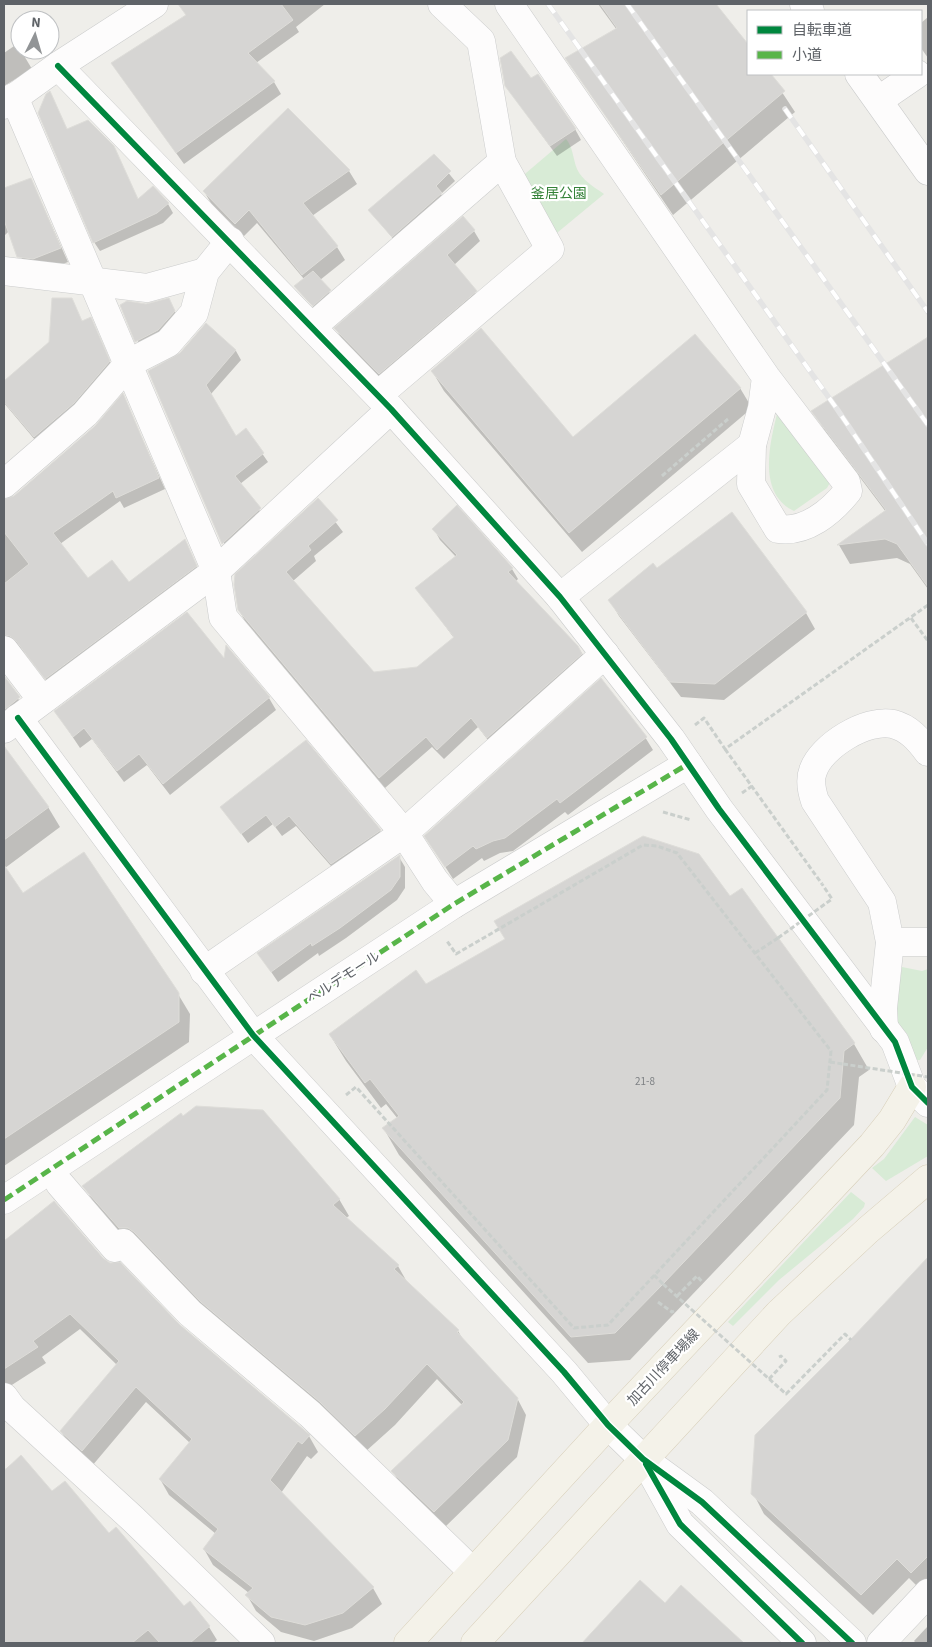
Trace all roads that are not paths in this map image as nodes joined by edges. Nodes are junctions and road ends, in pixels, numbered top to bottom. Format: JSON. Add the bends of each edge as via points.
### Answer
{"nodes":[{"id":1,"x":154,"y":4,"type":"edge"},
{"id":2,"x":442,"y":4,"type":"edge"},
{"id":3,"x":508,"y":4,"type":"edge"},
{"id":4,"x":58,"y":66,"type":"junction"},
{"id":5,"x":860,"y":75,"type":"edge"},
{"id":6,"x":916,"y":75,"type":"edge"},
{"id":7,"x":879,"y":100,"type":"junction"},
{"id":8,"x":9,"y":101,"type":"edge"},
{"id":9,"x":502,"y":162,"type":"junction"},
{"id":10,"x":928,"y":171,"type":"edge"},
{"id":11,"x":230,"y":241,"type":"junction"},
{"id":12,"x":4,"y":271,"type":"edge"},
{"id":13,"x":204,"y":272,"type":"junction"},
{"id":14,"x":93,"y":281,"type":"junction"},
{"id":15,"x":312,"y":328,"type":"junction"},
{"id":16,"x":129,"y":363,"type":"junction"},
{"id":17,"x":766,"y":377,"type":"junction"},
{"id":18,"x":384,"y":402,"type":"junction"},
{"id":19,"x":752,"y":444,"type":"junction"},
{"id":20,"x":4,"y":484,"type":"edge"},
{"id":21,"x":216,"y":571,"type":"junction"},
{"id":22,"x":560,"y":596,"type":"junction"},
{"id":23,"x":4,"y":650,"type":"edge"},
{"id":24,"x":605,"y":654,"type":"junction"},
{"id":25,"x":42,"y":700,"type":"junction"},
{"id":26,"x":11,"y":724,"type":"edge"},
{"id":27,"x":928,"y":752,"type":"edge"},
{"id":28,"x":688,"y":764,"type":"junction"},
{"id":29,"x":404,"y":833,"type":"junction"},
{"id":30,"x":454,"y":904,"type":"junction"},
{"id":31,"x":890,"y":942,"type":"junction"},
{"id":32,"x":928,"y":942,"type":"edge"},
{"id":33,"x":204,"y":971,"type":"junction"},
{"id":34,"x":884,"y":1029,"type":"junction"},
{"id":35,"x":254,"y":1035,"type":"junction"},
{"id":36,"x":924,"y":1083,"type":"edge"},
{"id":37,"x":928,"y":1179,"type":"edge"},
{"id":38,"x":60,"y":1184,"type":"dead end"},
{"id":39,"x":4,"y":1200,"type":"edge"},
{"id":40,"x":4,"y":1397,"type":"edge"},
{"id":41,"x":608,"y":1424,"type":"junction"},
{"id":42,"x":643,"y":1459,"type":"junction"},
{"id":43,"x":473,"y":1572,"type":"junction"},
{"id":44,"x":928,"y":1593,"type":"edge"},
{"id":45,"x":261,"y":1643,"type":"edge"},
{"id":46,"x":408,"y":1643,"type":"edge"},
{"id":47,"x":475,"y":1643,"type":"edge"},
{"id":48,"x":802,"y":1643,"type":"edge"},
{"id":49,"x":852,"y":1643,"type":"edge"},
{"id":50,"x":881,"y":1643,"type":"edge"}],
"edges":[{"from":1,"to":4,"type":"street"},
{"from":2,"to":9,"type":"street","via":[[481,41]]},
{"from":3,"to":17,"type":"street"},
{"from":4,"to":8,"type":"street"},
{"from":4,"to":11,"type":"street"},
{"from":5,"to":7,"type":"street"},
{"from":6,"to":7,"type":"street"},
{"from":7,"to":10,"type":"street"},
{"from":8,"to":14,"type":"street"},
{"from":9,"to":15,"type":"street"},
{"from":9,"to":18,"type":"street","via":[[550,249]]},
{"from":11,"to":13,"type":"street"},
{"from":11,"to":15,"type":"street"},
{"from":12,"to":14,"type":"street"},
{"from":13,"to":14,"type":"street","via":[[147,288]]},
{"from":13,"to":16,"type":"street","via":[[194,313],[168,343]]},
{"from":14,"to":16,"type":"street"},
{"from":15,"to":18,"type":"street"},
{"from":16,"to":20,"type":"street","via":[[85,414]]},
{"from":16,"to":21,"type":"street"},
{"from":17,"to":19,"type":"street"},
{"from":17,"to":19,"type":"street","via":[[846,482],[848,492],[837,505],[805,527],[778,529],[751,484]]},
{"from":18,"to":21,"type":"street"},
{"from":18,"to":22,"type":"street"},
{"from":19,"to":22,"type":"street"},
{"from":21,"to":25,"type":"street"},
{"from":21,"to":29,"type":"street","via":[[223,617]]},
{"from":22,"to":24,"type":"street"},
{"from":23,"to":25,"type":"street"},
{"from":24,"to":28,"type":"street"},
{"from":24,"to":29,"type":"street"},
{"from":25,"to":26,"type":"street"},
{"from":26,"to":33,"type":"street"},
{"from":27,"to":31,"type":"street","via":[[909,731],[894,724],[878,723],[863,726],[824,753],[812,773],[815,801],[882,902]]},
{"from":28,"to":30,"type":"street","name":"ベルデモール"},
{"from":28,"to":34,"type":"street"},
{"from":29,"to":30,"type":"street"},
{"from":29,"to":33,"type":"street"},
{"from":30,"to":35,"type":"street","name":"ベルデモール"},
{"from":31,"to":32,"type":"street"},
{"from":31,"to":34,"type":"street"},
{"from":33,"to":35,"type":"street"},
{"from":34,"to":36,"type":"street"},
{"from":35,"to":39,"type":"street","name":"ベルデモール"},
{"from":35,"to":41,"type":"street"},
{"from":36,"to":41,"type":"main road","name":"加古川停車場線","via":[[872,1145]]},
{"from":37,"to":42,"type":"main road","via":[[779,1313]]},
{"from":38,"to":43,"type":"street","via":[[115,1248],[123,1243],[190,1313],[310,1414]]},
{"from":40,"to":45,"type":"street"},
{"from":41,"to":42,"type":"street"},
{"from":41,"to":43,"type":"main road","name":"加古川停車場線"},
{"from":42,"to":47,"type":"main road"},
{"from":42,"to":48,"type":"street","via":[[680,1524]]},
{"from":42,"to":49,"type":"street","via":[[702,1502]]},
{"from":43,"to":46,"type":"main road","name":"加古川停車場線"},
{"from":44,"to":50,"type":"street"}]}
